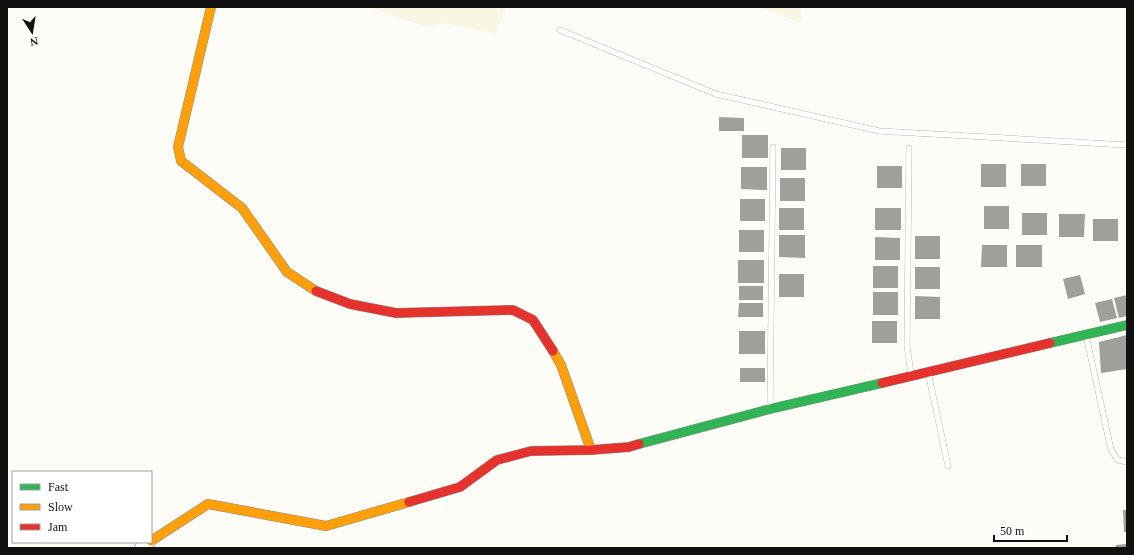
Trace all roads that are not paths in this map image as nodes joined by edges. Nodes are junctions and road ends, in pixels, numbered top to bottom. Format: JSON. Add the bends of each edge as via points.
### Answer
{"nodes":[{"id":1,"x":211,"y":7,"type":"edge"},
{"id":2,"x":560,"y":30,"type":"dead end"},
{"id":3,"x":1127,"y":144,"type":"edge"},
{"id":4,"x":773,"y":147,"type":"dead end"},
{"id":5,"x":908,"y":148,"type":"dead end"},
{"id":6,"x":1127,"y":325,"type":"edge"},
{"id":7,"x":1086,"y":335,"type":"junction"},
{"id":8,"x":928,"y":372,"type":"junction"},
{"id":9,"x":912,"y":376,"type":"junction"},
{"id":10,"x":770,"y":409,"type":"junction"},
{"id":11,"x":591,"y":450,"type":"junction"},
{"id":12,"x":1127,"y":462,"type":"edge"},
{"id":13,"x":948,"y":466,"type":"dead end"},
{"id":14,"x":152,"y":541,"type":"edge"}],
"edges":[{"from":1,"to":11,"type":"street","via":[[178,147],[182,161],[242,208],[287,272],[314,290],[350,304],[396,314],[513,310],[533,320],[561,365]]},
{"from":2,"to":3,"type":"lane","via":[[716,94],[879,131]]},
{"from":4,"to":10,"type":"lane"},
{"from":5,"to":9,"type":"lane","via":[[907,346]]},
{"from":6,"to":7,"type":"street"},
{"from":7,"to":8,"type":"street"},
{"from":7,"to":12,"type":"lane","via":[[1111,450],[1118,460]]},
{"from":8,"to":9,"type":"street"},
{"from":8,"to":13,"type":"lane"},
{"from":9,"to":10,"type":"street"},
{"from":10,"to":11,"type":"street","via":[[629,447]]},
{"from":11,"to":14,"type":"street","via":[[531,451],[496,460],[460,487],[326,526],[208,504]]}]}
